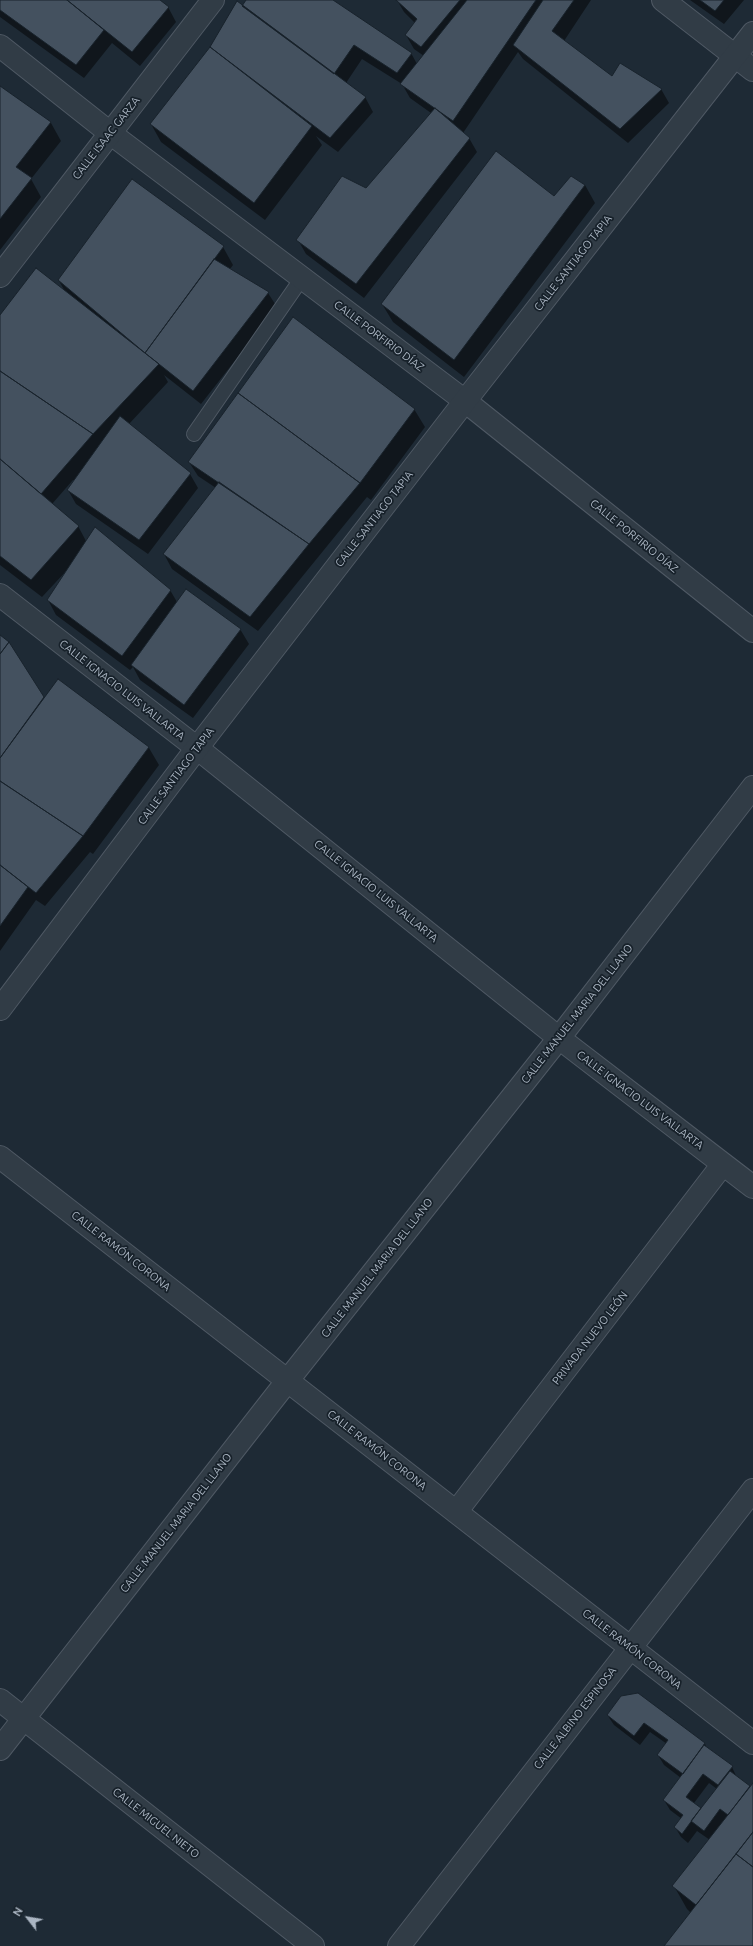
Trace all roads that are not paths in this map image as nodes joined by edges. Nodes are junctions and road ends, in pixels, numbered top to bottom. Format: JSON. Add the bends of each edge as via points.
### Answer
{"nodes":[{"id":1,"x":213,"y":0,"type":"edge"},
{"id":2,"x":663,"y":0,"type":"edge"},
{"id":3,"x":753,"y":33,"type":"edge"},
{"id":4,"x":0,"y":46,"type":"edge"},
{"id":5,"x":736,"y":56,"type":"junction"},
{"id":6,"x":753,"y":70,"type":"edge"},
{"id":7,"x":110,"y":132,"type":"junction"},
{"id":8,"x":0,"y":276,"type":"edge"},
{"id":9,"x":302,"y":278,"type":"junction"},
{"id":10,"x":464,"y":401,"type":"junction"},
{"id":11,"x":194,"y":434,"type":"dead end"},
{"id":12,"x":0,"y":595,"type":"edge"},
{"id":13,"x":753,"y":631,"type":"edge"},
{"id":14,"x":197,"y":748,"type":"junction"},
{"id":15,"x":753,"y":787,"type":"edge"},
{"id":16,"x":0,"y":1009,"type":"edge"},
{"id":17,"x":559,"y":1038,"type":"junction"},
{"id":18,"x":0,"y":1156,"type":"edge"},
{"id":19,"x":723,"y":1164,"type":"junction"},
{"id":20,"x":753,"y":1187,"type":"edge"},
{"id":21,"x":288,"y":1380,"type":"junction"},
{"id":22,"x":753,"y":1490,"type":"edge"},
{"id":23,"x":456,"y":1512,"type":"junction"},
{"id":24,"x":630,"y":1647,"type":"junction"},
{"id":25,"x":0,"y":1700,"type":"edge"},
{"id":26,"x":24,"y":1719,"type":"junction"},
{"id":27,"x":753,"y":1743,"type":"edge"},
{"id":28,"x":0,"y":1749,"type":"edge"},
{"id":29,"x":313,"y":1946,"type":"edge"},
{"id":30,"x":398,"y":1946,"type":"edge"}],
"edges":[{"from":1,"to":7,"type":"street","name":"CALLE ISAAC GARZA"},
{"from":2,"to":5,"type":"street"},
{"from":3,"to":5,"type":"street","name":"CALLE SANTIAGO TAPIA"},
{"from":4,"to":7,"type":"street","name":"CALLE PORFIRIO DÍAZ"},
{"from":5,"to":6,"type":"street"},
{"from":5,"to":10,"type":"street","name":"CALLE SANTIAGO TAPIA"},
{"from":7,"to":8,"type":"street","name":"CALLE ISAAC GARZA"},
{"from":7,"to":9,"type":"street","name":"CALLE PORFIRIO DÍAZ"},
{"from":9,"to":10,"type":"street","name":"CALLE PORFIRIO DÍAZ"},
{"from":9,"to":11,"type":"lane"},
{"from":10,"to":13,"type":"street","name":"CALLE PORFIRIO DÍAZ"},
{"from":10,"to":14,"type":"street","name":"CALLE SANTIAGO TAPIA"},
{"from":12,"to":14,"type":"street","name":"CALLE IGNACIO LUIS VALLARTA"},
{"from":14,"to":16,"type":"street","name":"CALLE SANTIAGO TAPIA"},
{"from":14,"to":17,"type":"street","name":"CALLE IGNACIO LUIS VALLARTA"},
{"from":15,"to":17,"type":"street","name":"CALLE MANUEL MARIA DEL LLANO"},
{"from":17,"to":19,"type":"street","name":"CALLE IGNACIO LUIS VALLARTA"},
{"from":17,"to":21,"type":"street","name":"CALLE MANUEL MARIA DEL LLANO"},
{"from":18,"to":21,"type":"street","name":"CALLE RAMÓN CORONA"},
{"from":19,"to":20,"type":"street","name":"CALLE IGNACIO LUIS VALLARTA"},
{"from":19,"to":23,"type":"street","name":"PRIVADA NUEVO LEÓN"},
{"from":21,"to":23,"type":"street","name":"CALLE RAMÓN CORONA"},
{"from":21,"to":26,"type":"street","name":"CALLE MANUEL MARIA DEL LLANO"},
{"from":22,"to":24,"type":"street","name":"CALLE ALBINO ESPINOSA"},
{"from":23,"to":24,"type":"street","name":"CALLE RAMÓN CORONA"},
{"from":24,"to":27,"type":"street","name":"CALLE RAMÓN CORONA"},
{"from":24,"to":30,"type":"street","name":"CALLE ALBINO ESPINOSA"},
{"from":25,"to":26,"type":"street","name":"CALLE MIGUEL NIETO"},
{"from":26,"to":28,"type":"street","name":"CALLE MANUEL MARIA DEL LLANO"},
{"from":26,"to":29,"type":"street","name":"CALLE MIGUEL NIETO"}]}
